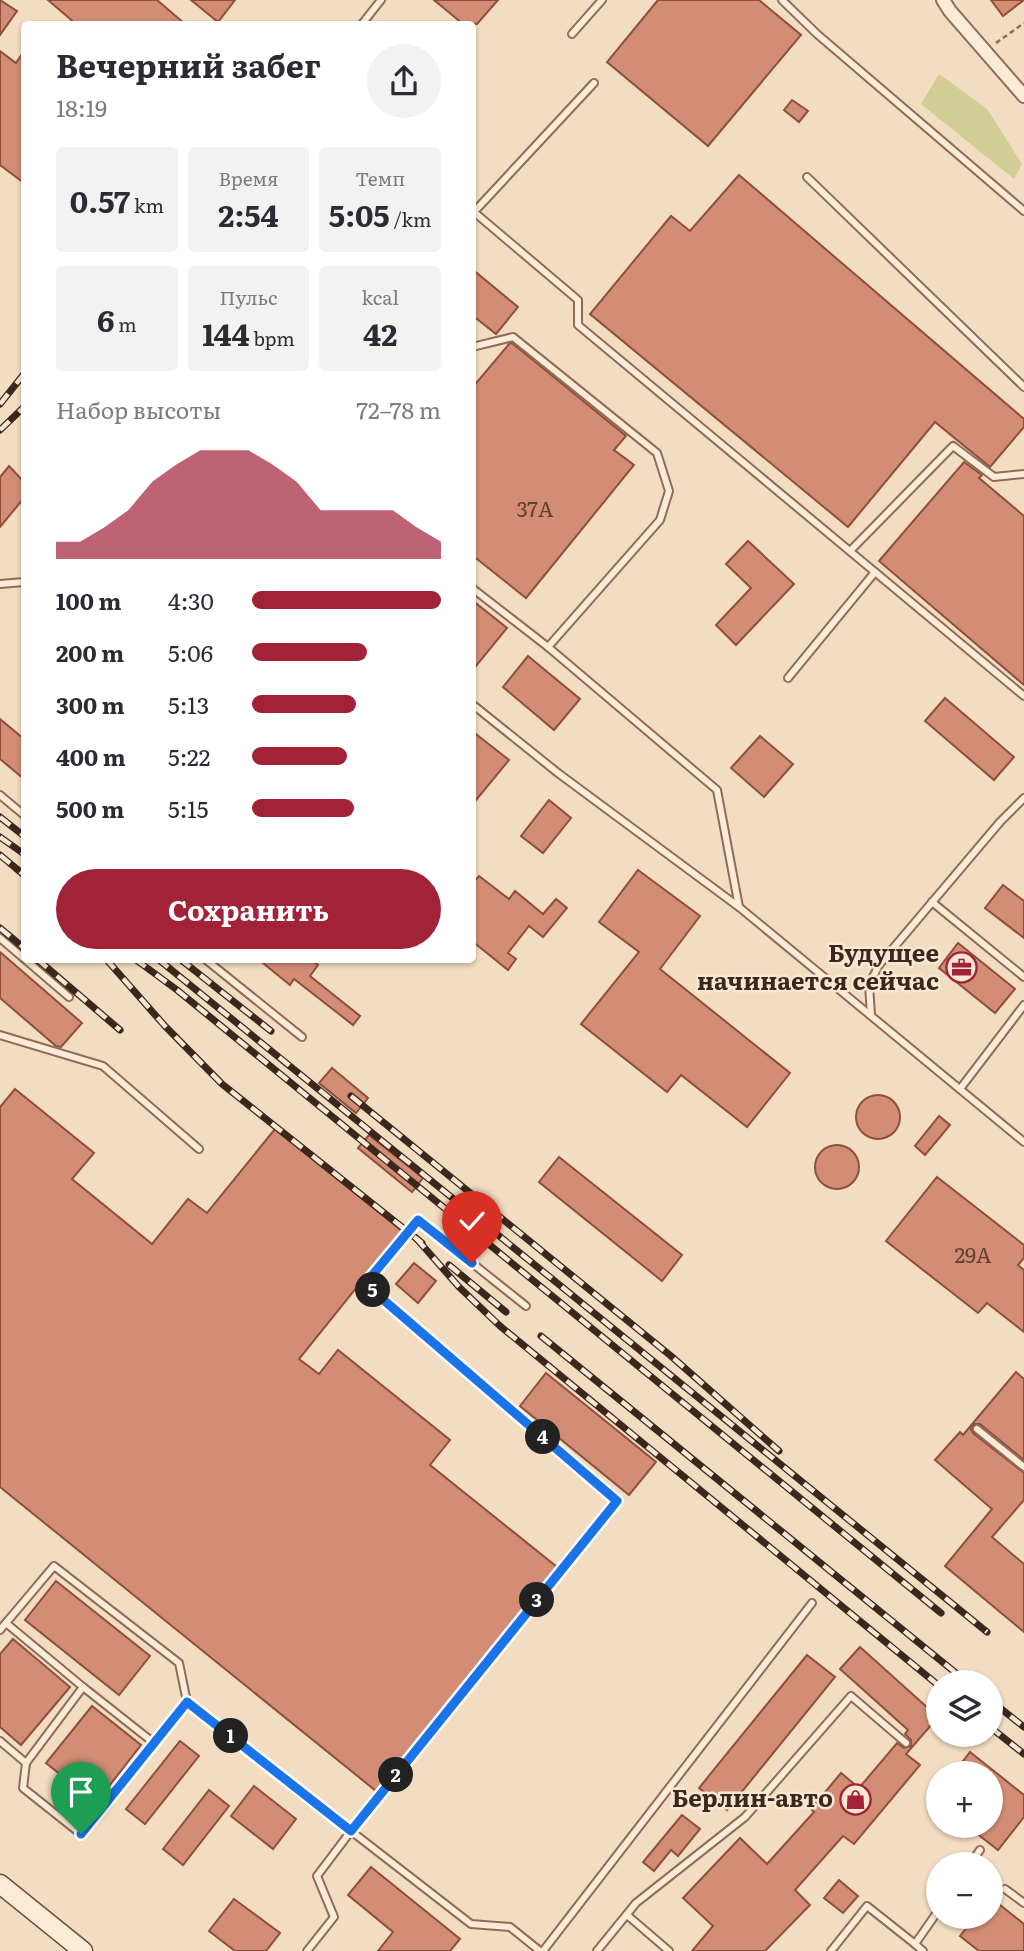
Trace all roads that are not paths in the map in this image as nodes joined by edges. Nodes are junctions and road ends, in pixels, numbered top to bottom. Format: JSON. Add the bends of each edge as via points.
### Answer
{"nodes":[{"id":1,"x":381,"y":0,"type":"edge"},
{"id":2,"x":602,"y":0,"type":"edge"},
{"id":3,"x":782,"y":0,"type":"edge"},
{"id":4,"x":943,"y":0,"type":"edge"},
{"id":5,"x":364,"y":21,"type":"edge"},
{"id":6,"x":572,"y":34,"type":"dead end"},
{"id":7,"x":594,"y":83,"type":"dead end"},
{"id":8,"x":1023,"y":94,"type":"edge"},
{"id":9,"x":807,"y":177,"type":"dead end"},
{"id":10,"x":476,"y":210,"type":"edge"},
{"id":11,"x":1024,"y":211,"type":"edge"},
{"id":12,"x":476,"y":214,"type":"edge"},
{"id":13,"x":476,"y":346,"type":"edge"},
{"id":14,"x":1024,"y":387,"type":"edge"},
{"id":15,"x":1024,"y":474,"type":"edge"},
{"id":16,"x":850,"y":551,"type":"junction"},
{"id":17,"x":875,"y":572,"type":"junction"},
{"id":18,"x":21,"y":582,"type":"edge"},
{"id":19,"x":0,"y":584,"type":"edge"},
{"id":20,"x":476,"y":591,"type":"edge"},
{"id":21,"x":548,"y":647,"type":"junction"},
{"id":22,"x":788,"y":678,"type":"dead end"},
{"id":23,"x":1024,"y":696,"type":"edge"},
{"id":24,"x":476,"y":707,"type":"edge"},
{"id":25,"x":0,"y":795,"type":"edge"},
{"id":26,"x":1024,"y":798,"type":"edge"},
{"id":27,"x":21,"y":812,"type":"edge"},
{"id":28,"x":932,"y":902,"type":"junction"},
{"id":29,"x":739,"y":907,"type":"junction"},
{"id":30,"x":0,"y":938,"type":"edge"},
{"id":31,"x":21,"y":956,"type":"edge"},
{"id":32,"x":29,"y":963,"type":"edge"},
{"id":33,"x":210,"y":963,"type":"edge"},
{"id":34,"x":1024,"y":977,"type":"edge"},
{"id":35,"x":69,"y":997,"type":"dead end"},
{"id":36,"x":1024,"y":1005,"type":"edge"},
{"id":37,"x":871,"y":1015,"type":"junction"},
{"id":38,"x":0,"y":1035,"type":"edge"},
{"id":39,"x":302,"y":1037,"type":"dead end"},
{"id":40,"x":960,"y":1089,"type":"junction"},
{"id":41,"x":1024,"y":1142,"type":"edge"},
{"id":42,"x":199,"y":1149,"type":"dead end"},
{"id":43,"x":526,"y":1306,"type":"dead end"},
{"id":44,"x":978,"y":1429,"type":"dead end"},
{"id":45,"x":1024,"y":1467,"type":"edge"},
{"id":46,"x":812,"y":1603,"type":"dead end"},
{"id":47,"x":6,"y":1623,"type":"junction"},
{"id":48,"x":0,"y":1630,"type":"edge"},
{"id":49,"x":83,"y":1687,"type":"junction"},
{"id":50,"x":187,"y":1702,"type":"junction"},
{"id":51,"x":0,"y":1741,"type":"edge"},
{"id":52,"x":154,"y":1743,"type":"junction"},
{"id":53,"x":906,"y":1743,"type":"dead end"},
{"id":54,"x":26,"y":1763,"type":"junction"},
{"id":55,"x":351,"y":1831,"type":"junction"},
{"id":56,"x":0,"y":1884,"type":"edge"},
{"id":57,"x":1005,"y":1889,"type":"dead end"},
{"id":58,"x":1024,"y":1903,"type":"edge"},
{"id":59,"x":627,"y":1915,"type":"junction"},
{"id":60,"x":926,"y":1928,"type":"edge"},
{"id":61,"x":915,"y":1944,"type":"junction"},
{"id":62,"x":83,"y":1951,"type":"edge"},
{"id":63,"x":307,"y":1951,"type":"edge"},
{"id":64,"x":541,"y":1951,"type":"edge"},
{"id":65,"x":597,"y":1951,"type":"edge"},
{"id":66,"x":669,"y":1951,"type":"edge"},
{"id":67,"x":831,"y":1951,"type":"edge"},
{"id":68,"x":922,"y":1951,"type":"edge"}],
"edges":[{"from":1,"to":5,"type":"lane"},
{"from":2,"to":6,"type":"lane"},
{"from":3,"to":11,"type":"lane"},
{"from":4,"to":8,"type":"street"},
{"from":7,"to":10,"type":"lane"},
{"from":9,"to":14,"type":"lane"},
{"from":12,"to":16,"type":"lane","via":[[578,300],[578,325]]},
{"from":13,"to":21,"type":"lane","via":[[513,337],[657,453],[668,491],[660,520]]},
{"from":15,"to":16,"type":"lane","via":[[993,477],[953,446]]},
{"from":16,"to":17,"type":"lane"},
{"from":17,"to":22,"type":"lane"},
{"from":17,"to":23,"type":"lane"},
{"from":18,"to":19,"type":"lane"},
{"from":20,"to":21,"type":"lane"},
{"from":21,"to":29,"type":"lane","via":[[717,790]]},
{"from":24,"to":29,"type":"lane"},
{"from":25,"to":27,"type":"lane"},
{"from":26,"to":28,"type":"lane"},
{"from":28,"to":34,"type":"lane"},
{"from":28,"to":37,"type":"lane","via":[[879,965],[869,985]]},
{"from":29,"to":37,"type":"lane"},
{"from":30,"to":31,"type":"lane"},
{"from":32,"to":35,"type":"lane"},
{"from":33,"to":39,"type":"lane"},
{"from":36,"to":40,"type":"lane"},
{"from":37,"to":40,"type":"lane"},
{"from":38,"to":42,"type":"lane","via":[[103,1066]]},
{"from":40,"to":41,"type":"lane"},
{"from":43,"to":55,"type":"lane","via":[[418,1220],[365,1284],[617,1501]]},
{"from":44,"to":45,"type":"lane"},
{"from":46,"to":64,"type":"lane"},
{"from":47,"to":48,"type":"lane"},
{"from":47,"to":49,"type":"lane"},
{"from":47,"to":50,"type":"lane","via":[[54,1566],[179,1662]]},
{"from":49,"to":52,"type":"lane"},
{"from":49,"to":54,"type":"lane"},
{"from":50,"to":52,"type":"lane"},
{"from":50,"to":55,"type":"lane"},
{"from":51,"to":54,"type":"lane"},
{"from":52,"to":54,"type":"lane","via":[[81,1834],[23,1787]]},
{"from":53,"to":59,"type":"lane","via":[[851,1696],[745,1817]]},
{"from":55,"to":63,"type":"lane","via":[[317,1876],[334,1917]]},
{"from":55,"to":64,"type":"lane","via":[[471,1924],[510,1927]]},
{"from":56,"to":62,"type":"main road"},
{"from":57,"to":58,"type":"lane"},
{"from":59,"to":65,"type":"lane"},
{"from":59,"to":66,"type":"lane"},
{"from":60,"to":61,"type":"lane"},
{"from":61,"to":67,"type":"lane","via":[[867,1906]]},
{"from":61,"to":68,"type":"lane"}]}
